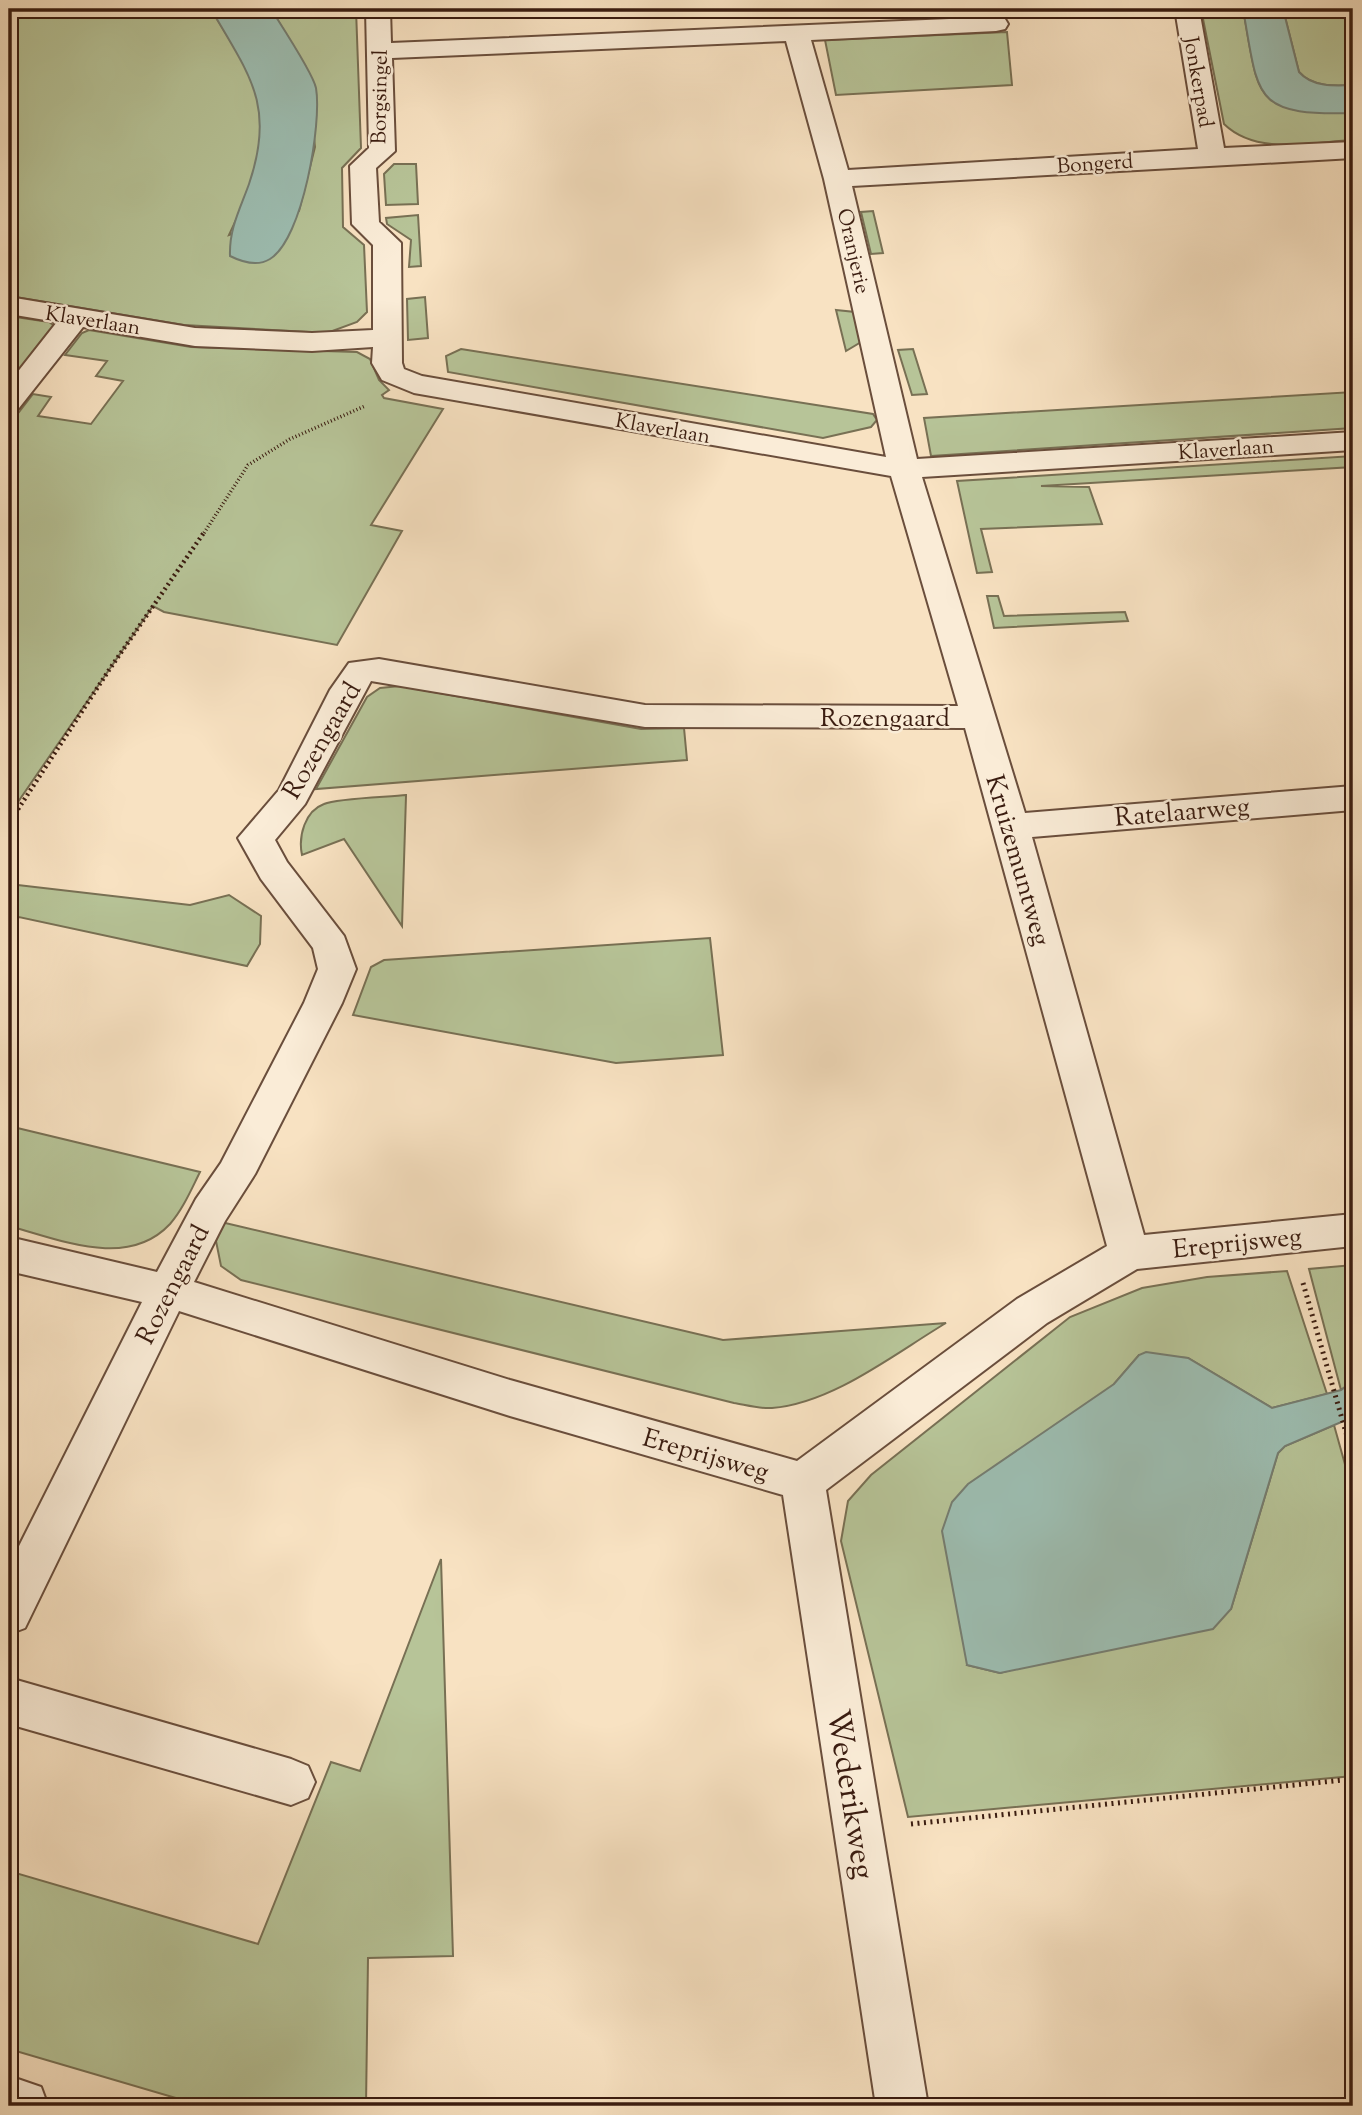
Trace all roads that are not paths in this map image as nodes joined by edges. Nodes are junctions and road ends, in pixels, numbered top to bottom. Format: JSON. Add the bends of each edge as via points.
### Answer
{"nodes":[{"id":1,"x":378,"y":9,"type":"edge"},
{"id":2,"x":1187,"y":9,"type":"edge"},
{"id":3,"x":996,"y":24,"type":"dead end"},
{"id":4,"x":797,"y":34,"type":"junction"},
{"id":5,"x":380,"y":51,"type":"junction"},
{"id":6,"x":1353,"y":150,"type":"edge"},
{"id":7,"x":1212,"y":156,"type":"junction"},
{"id":8,"x":837,"y":179,"type":"junction"},
{"id":9,"x":9,"y":306,"type":"edge"},
{"id":10,"x":76,"y":317,"type":"junction"},
{"id":11,"x":386,"y":338,"type":"junction"},
{"id":12,"x":9,"y":402,"type":"edge"},
{"id":13,"x":1353,"y":442,"type":"edge"},
{"id":14,"x":904,"y":469,"type":"junction"},
{"id":15,"x":979,"y":717,"type":"junction"},
{"id":16,"x":1353,"y":798,"type":"edge"},
{"id":17,"x":1012,"y":826,"type":"junction"},
{"id":18,"x":1353,"y":1230,"type":"edge"},
{"id":19,"x":1129,"y":1253,"type":"junction"},
{"id":20,"x":9,"y":1254,"type":"edge"},
{"id":21,"x":167,"y":1291,"type":"junction"},
{"id":22,"x":803,"y":1482,"type":"junction"},
{"id":23,"x":9,"y":1613,"type":"edge"},
{"id":24,"x":9,"y":1702,"type":"edge"},
{"id":25,"x":291,"y":1782,"type":"dead end"},
{"id":26,"x":9,"y":2102,"type":"edge"},
{"id":27,"x":22,"y":2106,"type":"edge"},
{"id":28,"x":902,"y":2106,"type":"edge"}],
"edges":[{"from":1,"to":5,"type":"street","name":"Borgsingel"},
{"from":2,"to":7,"type":"street","name":"Jonkerpad"},
{"from":3,"to":4,"type":"street"},
{"from":4,"to":5,"type":"street"},
{"from":4,"to":8,"type":"street","name":"Oranjerie"},
{"from":5,"to":11,"type":"street","name":"Borgsingel","via":[[382,151],[363,166],[366,224],[387,243]]},
{"from":6,"to":7,"type":"street","name":"Bongerd"},
{"from":7,"to":8,"type":"street","name":"Bongerd"},
{"from":8,"to":14,"type":"street","name":"Oranjerie"},
{"from":9,"to":10,"type":"street","name":"Klaverlaan"},
{"from":10,"to":11,"type":"street","name":"Klaverlaan","via":[[195,337],[312,342]]},
{"from":10,"to":12,"type":"street"},
{"from":11,"to":14,"type":"street","name":"Klaverlaan","via":[[392,374],[414,384]]},
{"from":13,"to":14,"type":"street","name":"Klaverlaan"},
{"from":14,"to":15,"type":"street","name":"Kruizemuntweg"},
{"from":15,"to":17,"type":"street","name":"Kruizemuntweg"},
{"from":15,"to":21,"type":"street","name":"Rozengaard","via":[[645,716],[379,670],[361,671],[293,796],[256,838],[274,870],[331,945],[337,969],[235,1174],[210,1210]]},
{"from":16,"to":17,"type":"street","name":"Ratelaarweg"},
{"from":17,"to":19,"type":"street","name":"Kruizemuntweg"},
{"from":18,"to":19,"type":"street","name":"Ereprijsweg"},
{"from":19,"to":22,"type":"street","name":"Ereprijsweg","via":[[1031,1311]]},
{"from":20,"to":21,"type":"street","name":"Ereprijsweg"},
{"from":21,"to":22,"type":"street","name":"Ereprijsweg","via":[[510,1398]]},
{"from":21,"to":23,"type":"street","name":"Rozengaard"},
{"from":22,"to":28,"type":"street","name":"Wederikweg"},
{"from":24,"to":25,"type":"street"},
{"from":26,"to":27,"type":"street"}]}
